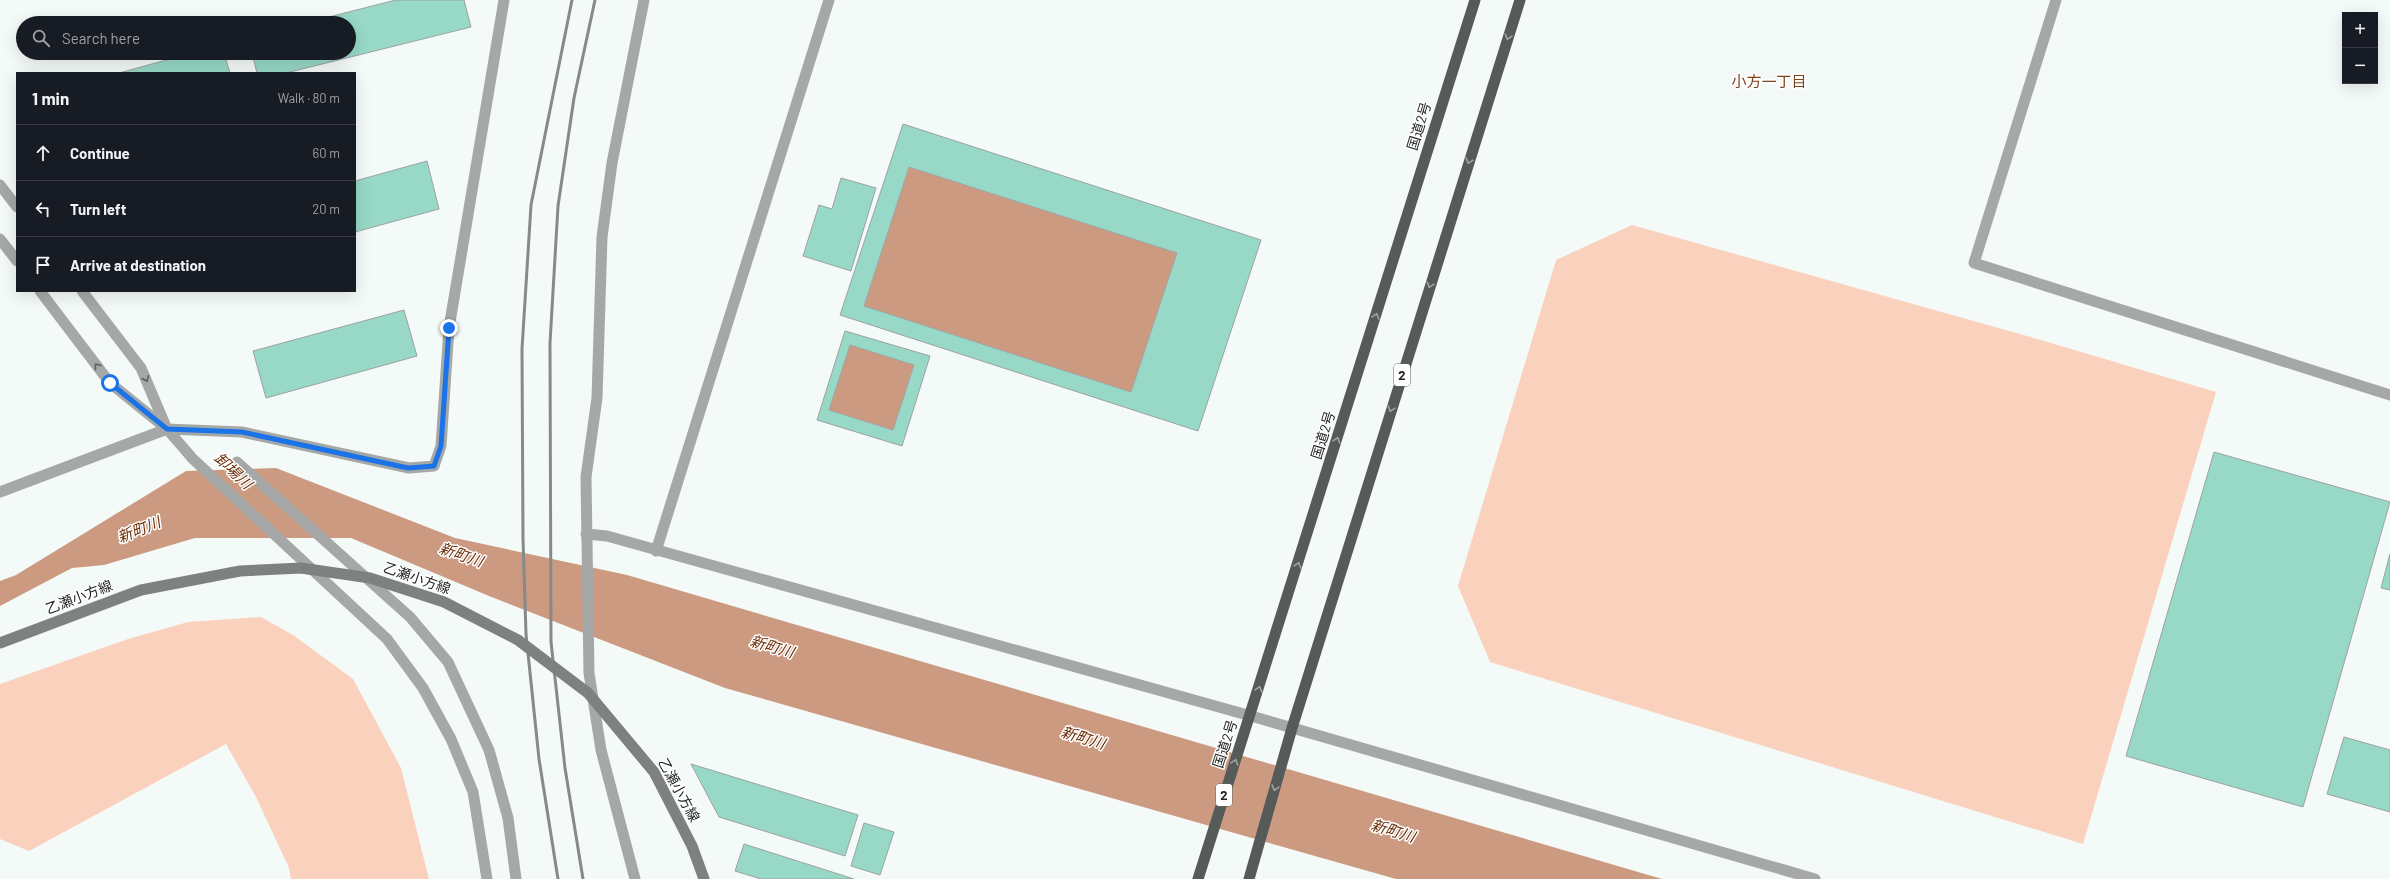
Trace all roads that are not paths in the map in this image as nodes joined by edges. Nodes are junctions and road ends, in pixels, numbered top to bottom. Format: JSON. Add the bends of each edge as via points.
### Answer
{"nodes":[{"id":1,"x":504,"y":0,"type":"edge"},
{"id":2,"x":644,"y":0,"type":"edge"},
{"id":3,"x":829,"y":0,"type":"edge"},
{"id":4,"x":1474,"y":0,"type":"edge"},
{"id":5,"x":1520,"y":0,"type":"edge"},
{"id":6,"x":2056,"y":0,"type":"edge"},
{"id":7,"x":0,"y":185,"type":"edge"},
{"id":8,"x":16,"y":206,"type":"edge"},
{"id":9,"x":0,"y":239,"type":"edge"},
{"id":10,"x":16,"y":260,"type":"edge"},
{"id":11,"x":41,"y":292,"type":"edge"},
{"id":12,"x":83,"y":292,"type":"edge"},
{"id":13,"x":2390,"y":395,"type":"edge"},
{"id":14,"x":167,"y":429,"type":"junction"},
{"id":15,"x":237,"y":462,"type":"dead end"},
{"id":16,"x":0,"y":492,"type":"edge"},
{"id":17,"x":586,"y":534,"type":"junction"},
{"id":18,"x":656,"y":551,"type":"junction"},
{"id":19,"x":0,"y":643,"type":"edge"},
{"id":20,"x":1250,"y":716,"type":"junction"},
{"id":21,"x":1292,"y":728,"type":"junction"},
{"id":22,"x":487,"y":879,"type":"edge"},
{"id":23,"x":516,"y":879,"type":"edge"},
{"id":24,"x":635,"y":879,"type":"edge"},
{"id":25,"x":704,"y":879,"type":"edge"},
{"id":26,"x":1198,"y":879,"type":"edge"},
{"id":27,"x":1249,"y":879,"type":"edge"},
{"id":28,"x":1815,"y":879,"type":"edge"}],
"edges":[{"from":1,"to":14,"type":"street","via":[[449,328],[441,446],[434,466],[408,468],[242,432]]},
{"from":2,"to":17,"type":"street","via":[[612,163],[602,237],[597,398],[586,477]]},
{"from":3,"to":18,"type":"street"},
{"from":20,"to":4,"type":"highway","name":"国道2号","number":"2","one_way":true},
{"from":5,"to":21,"type":"highway","number":"2","one_way":true},
{"from":6,"to":13,"type":"street","via":[[1974,263]]},
{"from":7,"to":8,"type":"street"},
{"from":9,"to":10,"type":"street"},
{"from":14,"to":11,"type":"street","one_way":true,"via":[[110,383]]},
{"from":12,"to":14,"type":"street","one_way":true,"via":[[141,368]]},
{"from":14,"to":16,"type":"street"},
{"from":14,"to":22,"type":"street","via":[[193,459],[387,639],[423,688],[451,739],[473,792]]},
{"from":15,"to":23,"type":"street","via":[[410,617],[448,662],[489,750],[508,818]]},
{"from":17,"to":18,"type":"street","via":[[608,536]]},
{"from":17,"to":24,"type":"street","via":[[589,673],[601,750]]},
{"from":18,"to":20,"type":"street"},
{"from":19,"to":25,"type":"main road","name":"乙瀬小方線","bridge":true,"via":[[141,590],[240,571],[301,568],[370,578],[444,602],[518,640],[588,693],[654,772],[692,846]]},
{"from":20,"to":21,"type":"street"},
{"from":26,"to":20,"type":"highway","name":"国道2号","number":"2","one_way":true},
{"from":21,"to":27,"type":"highway","number":"2","one_way":true},
{"from":21,"to":28,"type":"street"}]}
